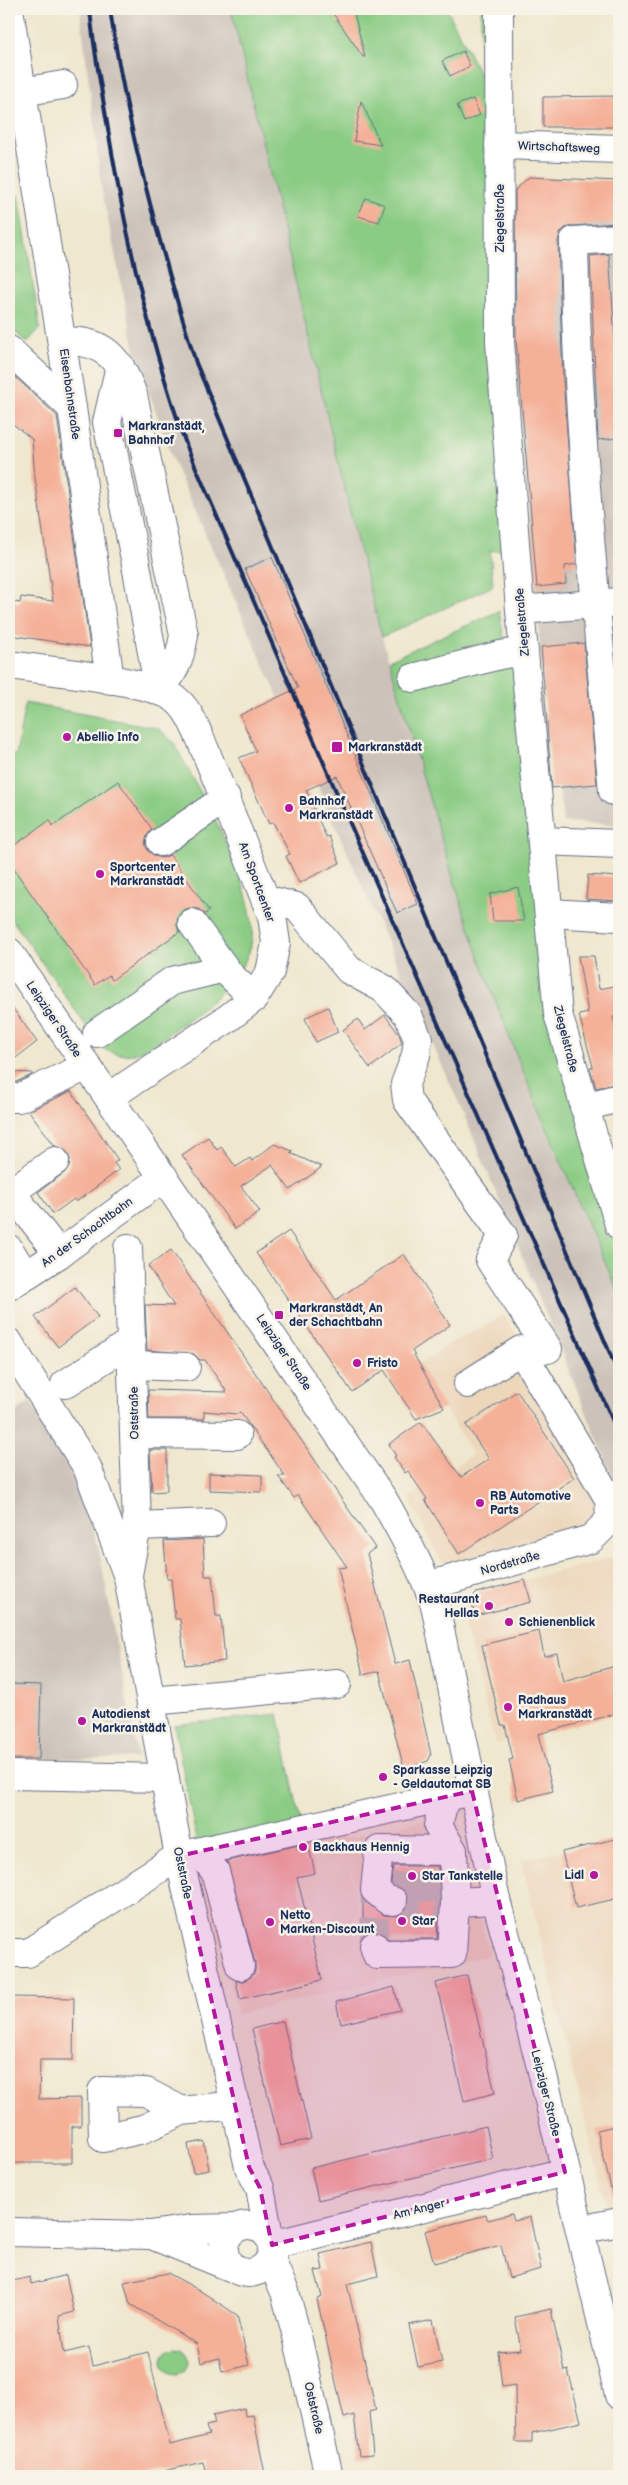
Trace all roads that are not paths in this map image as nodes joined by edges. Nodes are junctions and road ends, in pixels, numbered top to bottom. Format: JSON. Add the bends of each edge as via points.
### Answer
{"nodes":[{"id":1,"x":9,"y":9,"type":"edge"},
{"id":2,"x":499,"y":9,"type":"edge"},
{"id":3,"x":63,"y":85,"type":"dead end"},
{"id":4,"x":22,"y":92,"type":"junction"},
{"id":5,"x":499,"y":145,"type":"junction"},
{"id":6,"x":619,"y":149,"type":"edge"},
{"id":7,"x":619,"y":238,"type":"edge"},
{"id":8,"x":62,"y":342,"type":"junction"},
{"id":9,"x":9,"y":350,"type":"edge"},
{"id":10,"x":72,"y":408,"type":"junction"},
{"id":11,"x":607,"y":603,"type":"edge"},
{"id":12,"x":520,"y":610,"type":"junction"},
{"id":13,"x":524,"y":651,"type":"junction"},
{"id":14,"x":9,"y":665,"type":"edge"},
{"id":15,"x":413,"y":678,"type":"dead end"},
{"id":16,"x":110,"y":680,"type":"junction"},
{"id":17,"x":158,"y":691,"type":"junction"},
{"id":18,"x":619,"y":790,"type":"edge"},
{"id":19,"x":226,"y":798,"type":"junction"},
{"id":20,"x":542,"y":841,"type":"junction"},
{"id":21,"x":161,"y":842,"type":"dead end"},
{"id":22,"x":619,"y":844,"type":"edge"},
{"id":23,"x":265,"y":898,"type":"junction"},
{"id":24,"x":549,"y":913,"type":"junction"},
{"id":25,"x":619,"y":917,"type":"edge"},
{"id":26,"x":192,"y":923,"type":"dead end"},
{"id":27,"x":9,"y":952,"type":"edge"},
{"id":28,"x":225,"y":968,"type":"junction"},
{"id":29,"x":254,"y":998,"type":"junction"},
{"id":30,"x":96,"y":1033,"type":"dead end"},
{"id":31,"x":87,"y":1066,"type":"junction"},
{"id":32,"x":109,"y":1097,"type":"junction"},
{"id":33,"x":9,"y":1098,"type":"edge"},
{"id":34,"x":619,"y":1098,"type":"edge"},
{"id":35,"x":584,"y":1107,"type":"junction"},
{"id":36,"x":55,"y":1161,"type":"dead end"},
{"id":37,"x":164,"y":1177,"type":"junction"},
{"id":38,"x":619,"y":1225,"type":"edge"},
{"id":39,"x":128,"y":1248,"type":"dead end"},
{"id":40,"x":9,"y":1249,"type":"edge"},
{"id":41,"x":58,"y":1254,"type":"junction"},
{"id":42,"x":17,"y":1280,"type":"edge"},
{"id":43,"x":9,"y":1343,"type":"edge"},
{"id":44,"x":548,"y":1349,"type":"dead end"},
{"id":45,"x":132,"y":1353,"type":"junction"},
{"id":46,"x":186,"y":1367,"type":"dead end"},
{"id":47,"x":65,"y":1384,"type":"dead end"},
{"id":48,"x":468,"y":1384,"type":"dead end"},
{"id":49,"x":134,"y":1434,"type":"junction"},
{"id":50,"x":237,"y":1435,"type":"dead end"},
{"id":51,"x":211,"y":1523,"type":"dead end"},
{"id":52,"x":136,"y":1526,"type":"junction"},
{"id":53,"x":128,"y":1577,"type":"junction"},
{"id":54,"x":428,"y":1586,"type":"junction"},
{"id":55,"x":337,"y":1684,"type":"dead end"},
{"id":56,"x":151,"y":1701,"type":"junction"},
{"id":57,"x":9,"y":1775,"type":"edge"},
{"id":58,"x":165,"y":1778,"type":"junction"},
{"id":59,"x":472,"y":1791,"type":"junction"},
{"id":60,"x":445,"y":1797,"type":"junction"},
{"id":61,"x":453,"y":1851,"type":"junction"},
{"id":62,"x":189,"y":1854,"type":"junction"},
{"id":63,"x":393,"y":1900,"type":"tunnel mouth"},
{"id":64,"x":496,"y":1900,"type":"junction"},
{"id":65,"x":455,"y":1902,"type":"junction"},
{"id":66,"x":374,"y":1946,"type":"dead end"},
{"id":67,"x":9,"y":1953,"type":"edge"},
{"id":68,"x":240,"y":1966,"type":"dead end"},
{"id":69,"x":236,"y":2106,"type":"junction"},
{"id":70,"x":182,"y":2111,"type":"dead end"},
{"id":71,"x":260,"y":2164,"type":"junction"},
{"id":72,"x":565,"y":2172,"type":"junction"},
{"id":73,"x":619,"y":2222,"type":"edge"},
{"id":74,"x":240,"y":2227,"type":"junction"},
{"id":75,"x":580,"y":2230,"type":"junction"},
{"id":76,"x":9,"y":2232,"type":"edge"},
{"id":77,"x":150,"y":2235,"type":"junction"},
{"id":78,"x":271,"y":2246,"type":"junction"},
{"id":79,"x":237,"y":2270,"type":"junction"},
{"id":80,"x":297,"y":2337,"type":"junction"},
{"id":81,"x":618,"y":2388,"type":"edge"},
{"id":82,"x":329,"y":2476,"type":"edge"}],
"edges":[{"from":1,"to":4,"type":"street","name":"Eisenbahnstraße"},
{"from":2,"to":5,"type":"street","name":"Ziegelstraße"},
{"from":3,"to":4,"type":"street"},
{"from":4,"to":8,"type":"street","name":"Eisenbahnstraße"},
{"from":5,"to":6,"type":"street","name":"Wirtschaftsweg"},
{"from":5,"to":12,"type":"street","name":"Ziegelstraße","via":[[500,342]]},
{"from":7,"to":11,"type":"street","via":[[574,241],[575,321]]},
{"from":8,"to":10,"type":"street","name":"Eisenbahnstraße"},
{"from":8,"to":17,"type":"street","via":[[90,343],[107,352],[120,366],[106,422]]},
{"from":9,"to":10,"type":"street"},
{"from":10,"to":16,"type":"street","name":"Eisenbahnstraße"},
{"from":11,"to":12,"type":"street"},
{"from":11,"to":18,"type":"street","via":[[613,791]]},
{"from":12,"to":13,"type":"street","name":"Ziegelstraße"},
{"from":13,"to":15,"type":"street"},
{"from":13,"to":20,"type":"street","name":"Ziegelstraße"},
{"from":14,"to":16,"type":"street"},
{"from":16,"to":17,"type":"street","name":"Am Sportcenter"},
{"from":17,"to":19,"type":"street","name":"Am Sportcenter","via":[[174,699],[188,714]]},
{"from":19,"to":21,"type":"street"},
{"from":19,"to":23,"type":"street","name":"Am Sportcenter"},
{"from":20,"to":22,"type":"street"},
{"from":20,"to":24,"type":"street","name":"Ziegelstraße"},
{"from":23,"to":29,"type":"street","name":"Am Sportcenter","via":[[272,916],[276,943],[270,972]]},
{"from":23,"to":44,"type":"street","via":[[297,907],[348,970],[384,989],[408,1015],[418,1038],[416,1055],[405,1084],[407,1100],[504,1235],[490,1260]]},
{"from":24,"to":25,"type":"street"},
{"from":24,"to":35,"type":"street","name":"Ziegelstraße","via":[[558,1014]]},
{"from":26,"to":28,"type":"street"},
{"from":27,"to":31,"type":"street","name":"Leipziger Straße"},
{"from":28,"to":29,"type":"street"},
{"from":28,"to":30,"type":"street","via":[[172,981]]},
{"from":29,"to":32,"type":"street","name":"Am Sportcenter"},
{"from":31,"to":32,"type":"street","name":"Leipziger Straße"},
{"from":31,"to":33,"type":"street","via":[[19,1098]]},
{"from":32,"to":37,"type":"street","name":"Leipziger Straße"},
{"from":34,"to":35,"type":"street"},
{"from":35,"to":38,"type":"street","name":"Ziegelstraße"},
{"from":36,"to":41,"type":"street","via":[[11,1192]]},
{"from":37,"to":41,"type":"street","name":"An der Schachtbahn"},
{"from":37,"to":54,"type":"street","name":"Leipziger Straße","via":[[383,1499]]},
{"from":39,"to":45,"type":"street","name":"Oststraße"},
{"from":40,"to":42,"type":"street"},
{"from":41,"to":42,"type":"street","name":"An der Schachtbahn"},
{"from":43,"to":53,"type":"street","name":"Oststraße","via":[[87,1467]]},
{"from":45,"to":46,"type":"street"},
{"from":45,"to":47,"type":"street"},
{"from":45,"to":49,"type":"street","name":"Oststraße"},
{"from":48,"to":54,"type":"street","name":"Nordstraße","via":[[521,1350],[609,1500],[610,1520],[591,1539]]},
{"from":49,"to":50,"type":"street"},
{"from":49,"to":52,"type":"street","name":"Oststraße"},
{"from":51,"to":52,"type":"street"},
{"from":52,"to":53,"type":"street","name":"Oststraße"},
{"from":53,"to":56,"type":"street","name":"Oststraße"},
{"from":54,"to":59,"type":"street","name":"Leipziger Straße","via":[[435,1606]]},
{"from":55,"to":56,"type":"street"},
{"from":56,"to":58,"type":"street","name":"Oststraße"},
{"from":57,"to":58,"type":"street"},
{"from":58,"to":62,"type":"street","name":"Oststraße"},
{"from":59,"to":60,"type":"street"},
{"from":59,"to":64,"type":"street","name":"Leipziger Straße"},
{"from":60,"to":61,"type":"street","via":[[438,1826]]},
{"from":60,"to":62,"type":"street"},
{"from":61,"to":63,"type":"street","via":[[379,1850],[375,1890],[387,1900]]},
{"from":61,"to":65,"type":"street"},
{"from":62,"to":67,"type":"street","via":[[28,1953]]},
{"from":62,"to":68,"type":"street","via":[[215,1871]]},
{"from":62,"to":69,"type":"street","name":"Oststraße"},
{"from":64,"to":65,"type":"street"},
{"from":64,"to":72,"type":"street","name":"Leipziger Straße"},
{"from":65,"to":66,"type":"street","via":[[452,1954],[377,1955]]},
{"from":69,"to":70,"type":"street"},
{"from":69,"to":71,"type":"street","name":"Oststraße"},
{"from":71,"to":74,"type":"street","name":"Oststraße","via":[[245,2185]]},
{"from":71,"to":78,"type":"street","name":"Oststraße","via":[[260,2188]]},
{"from":72,"to":75,"type":"street","name":"Leipziger Straße"},
{"from":72,"to":78,"type":"street","name":"Am Anger"},
{"from":73,"to":75,"type":"street"},
{"from":74,"to":77,"type":"street"},
{"from":74,"to":78,"type":"street","via":[[258,2227]]},
{"from":74,"to":79,"type":"street","name":"Oststraße","via":[[226,2239],[224,2247],[228,2262]]},
{"from":75,"to":81,"type":"street","name":"Leipziger Straße"},
{"from":76,"to":77,"type":"street"},
{"from":77,"to":79,"type":"street"},
{"from":78,"to":79,"type":"street","via":[[263,2269],[256,2272]]},
{"from":78,"to":80,"type":"street","name":"Oststraße","via":[[274,2268],[285,2292]]},
{"from":79,"to":80,"type":"street","name":"Oststraße","via":[[255,2282]]},
{"from":80,"to":82,"type":"street","name":"Oststraße"}]}
